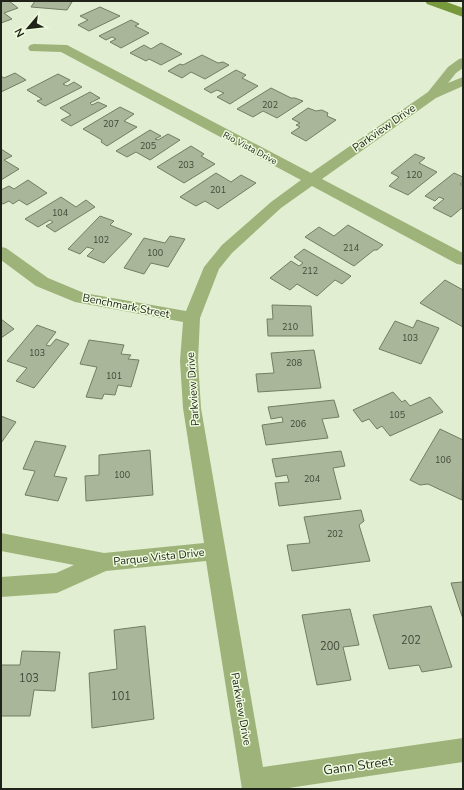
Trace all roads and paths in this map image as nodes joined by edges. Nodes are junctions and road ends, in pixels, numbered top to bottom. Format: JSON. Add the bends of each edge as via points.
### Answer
{"nodes":[{"id":1,"x":432,"y":1,"type":"edge"},
{"id":2,"x":463,"y":13,"type":"edge"},
{"id":3,"x":34,"y":48,"type":"dead end"},
{"id":4,"x":463,"y":62,"type":"edge"},
{"id":5,"x":463,"y":81,"type":"edge"},
{"id":6,"x":431,"y":95,"type":"junction"},
{"id":7,"x":311,"y":180,"type":"junction"},
{"id":8,"x":1,"y":252,"type":"edge"},
{"id":9,"x":463,"y":260,"type":"edge"},
{"id":10,"x":192,"y":318,"type":"junction"},
{"id":11,"x":1,"y":542,"type":"edge"},
{"id":12,"x":214,"y":551,"type":"junction"},
{"id":13,"x":104,"y":562,"type":"junction"},
{"id":14,"x":1,"y":587,"type":"edge"},
{"id":15,"x":463,"y":750,"type":"edge"},
{"id":16,"x":254,"y":785,"type":"edge"}],
"edges":[{"from":1,"to":2,"type":"main road"},
{"from":3,"to":7,"type":"street","name":"Rio Vista Drive","via":[[63,48]]},
{"from":4,"to":6,"type":"street","name":"Parkview Drive","via":[[452,70]]},
{"from":5,"to":6,"type":"street","name":"Parkview Drive"},
{"from":6,"to":7,"type":"street","name":"Parkview Drive"},
{"from":7,"to":9,"type":"street","name":"Rio Vista Drive"},
{"from":7,"to":10,"type":"street","name":"Parkview Drive","via":[[261,217],[217,261],[212,267]]},
{"from":8,"to":10,"type":"street","name":"Benchmark Street","via":[[42,282],[81,298]]},
{"from":10,"to":12,"type":"street","name":"Parkview Drive","via":[[189,361],[192,408]]},
{"from":11,"to":13,"type":"street","name":"Parque Vista Drive"},
{"from":12,"to":13,"type":"street","name":"Parque Vista Drive"},
{"from":12,"to":16,"type":"street","name":"Parkview Drive"},
{"from":13,"to":14,"type":"street","name":"Parque Vista Drive","via":[[57,583]]},
{"from":15,"to":16,"type":"street","name":"Gann Street"}]}
